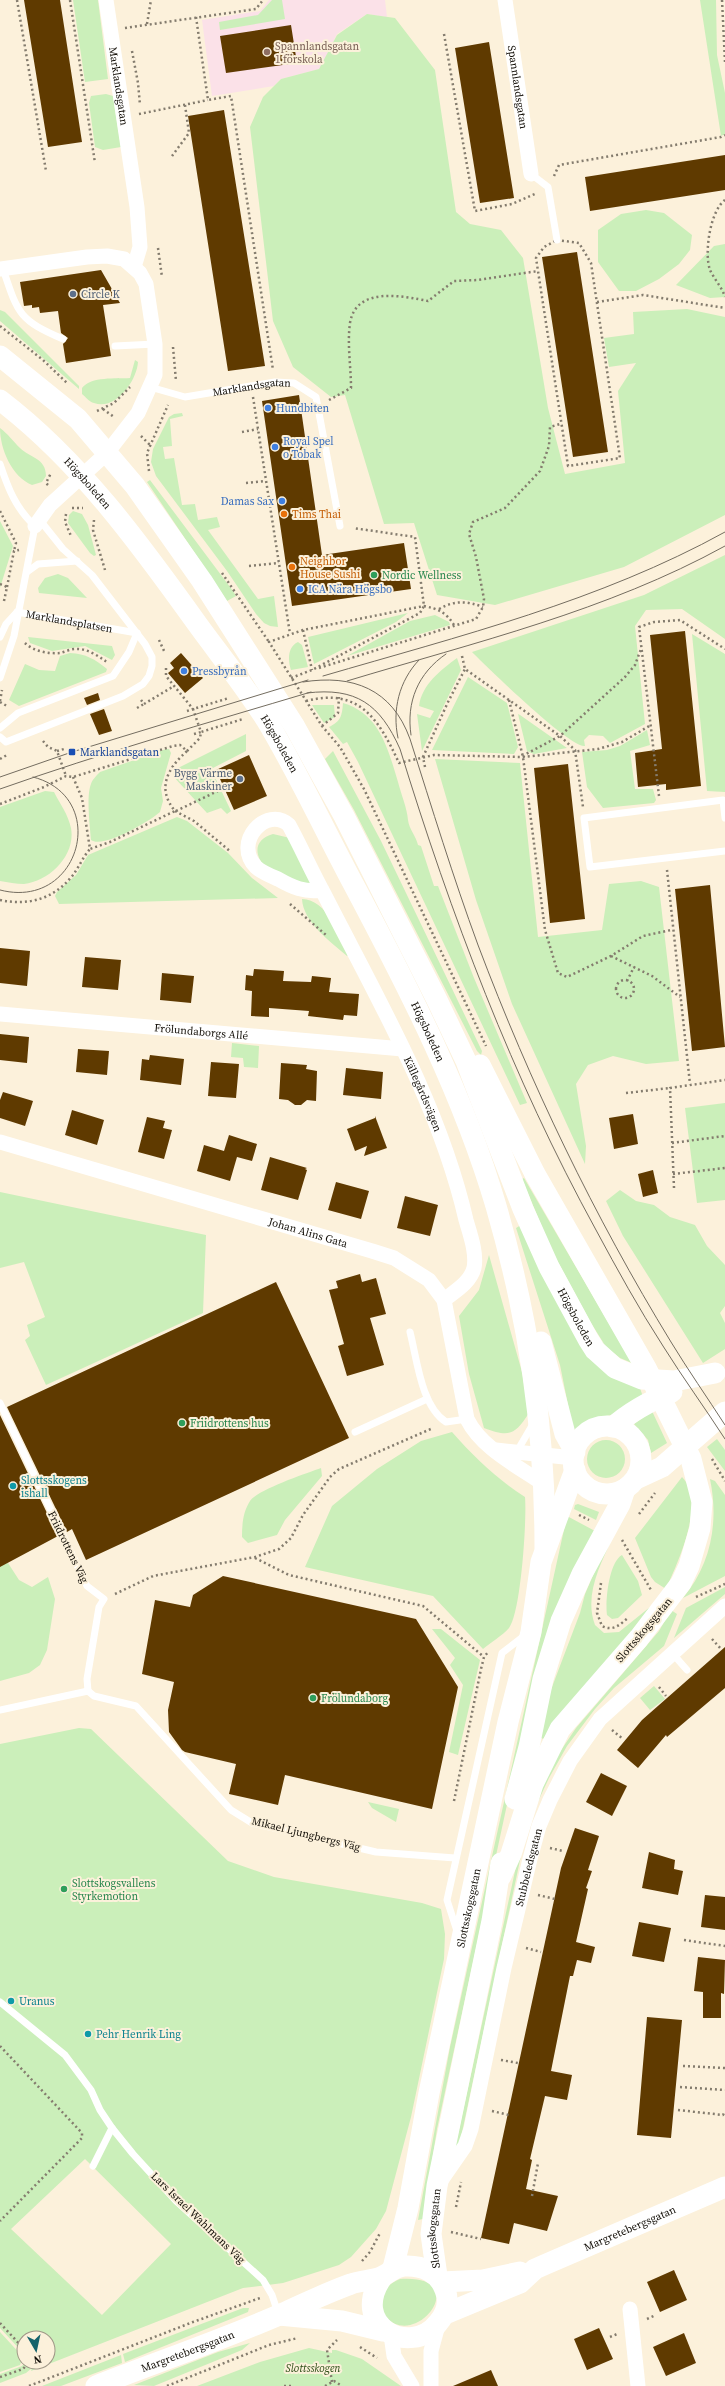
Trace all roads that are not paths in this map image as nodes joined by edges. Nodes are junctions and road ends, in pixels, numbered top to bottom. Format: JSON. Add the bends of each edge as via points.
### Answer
{"nodes":[{"id":1,"x":106,"y":0,"type":"edge"},
{"id":2,"x":505,"y":0,"type":"edge"},
{"id":3,"x":531,"y":174,"type":"joint"},
{"id":4,"x":557,"y":240,"type":"dead end"},
{"id":5,"x":134,"y":267,"type":"junction"},
{"id":6,"x":2,"y":269,"type":"edge"},
{"id":7,"x":63,"y":339,"type":"dead end"},
{"id":8,"x":155,"y":344,"type":"junction"},
{"id":9,"x":116,"y":346,"type":"dead end"},
{"id":10,"x":0,"y":356,"type":"edge"},
{"id":11,"x":150,"y":387,"type":"junction"},
{"id":12,"x":0,"y":400,"type":"edge"},
{"id":13,"x":107,"y":453,"type":"junction"},
{"id":14,"x":0,"y":464,"type":"edge"},
{"id":15,"x":82,"y":476,"type":"junction"},
{"id":16,"x":37,"y":522,"type":"junction"},
{"id":17,"x":340,"y":526,"type":"road end"},
{"id":18,"x":77,"y":561,"type":"junction"},
{"id":19,"x":27,"y":572,"type":"junction"},
{"id":20,"x":17,"y":612,"type":"junction"},
{"id":21,"x":137,"y":633,"type":"junction"},
{"id":22,"x":0,"y":637,"type":"edge"},
{"id":23,"x":0,"y":678,"type":"edge"},
{"id":24,"x":0,"y":728,"type":"edge"},
{"id":25,"x":2,"y":741,"type":"edge"},
{"id":26,"x":725,"y":818,"type":"edge"},
{"id":27,"x":725,"y":851,"type":"edge"},
{"id":28,"x":322,"y":890,"type":"junction"},
{"id":29,"x":405,"y":938,"type":"junction"},
{"id":30,"x":0,"y":1014,"type":"edge"},
{"id":31,"x":403,"y":1048,"type":"junction"},
{"id":32,"x":0,"y":1142,"type":"edge"},
{"id":33,"x":475,"y":1143,"type":"junction"},
{"id":34,"x":444,"y":1300,"type":"junction"},
{"id":35,"x":410,"y":1332,"type":"dead end"},
{"id":36,"x":720,"y":1371,"type":"edge"},
{"id":37,"x":427,"y":1399,"type":"junction"},
{"id":38,"x":0,"y":1403,"type":"edge"},
{"id":39,"x":539,"y":1411,"type":"junction"},
{"id":40,"x":725,"y":1412,"type":"edge"},
{"id":41,"x":467,"y":1419,"type":"junction"},
{"id":42,"x":613,"y":1427,"type":"junction"},
{"id":43,"x":355,"y":1432,"type":"dead end"},
{"id":44,"x":679,"y":1435,"type":"joint"},
{"id":45,"x":496,"y":1450,"type":"junction"},
{"id":46,"x":516,"y":1453,"type":"junction"},
{"id":47,"x":544,"y":1456,"type":"junction"},
{"id":48,"x":574,"y":1460,"type":"junction"},
{"id":49,"x":630,"y":1484,"type":"junction"},
{"id":50,"x":544,"y":1485,"type":"junction"},
{"id":51,"x":545,"y":1548,"type":"junction"},
{"id":52,"x":725,"y":1606,"type":"edge"},
{"id":53,"x":531,"y":1632,"type":"junction"},
{"id":54,"x":673,"y":1654,"type":"junction"},
{"id":55,"x":687,"y":1670,"type":"dead end"},
{"id":56,"x":88,"y":1691,"type":"junction"},
{"id":57,"x":0,"y":1710,"type":"edge"},
{"id":58,"x":455,"y":1858,"type":"junction"},
{"id":59,"x":500,"y":1876,"type":"junction"},
{"id":60,"x":462,"y":1946,"type":"junction"},
{"id":61,"x":0,"y":2002,"type":"edge"},
{"id":62,"x":112,"y":2128,"type":"junction"},
{"id":63,"x":93,"y":2166,"type":"dead end"},
{"id":64,"x":437,"y":2186,"type":"junction"},
{"id":65,"x":725,"y":2187,"type":"edge"},
{"id":66,"x":535,"y":2269,"type":"junction"},
{"id":67,"x":388,"y":2272,"type":"junction"},
{"id":68,"x":439,"y":2279,"type":"junction"},
{"id":69,"x":630,"y":2309,"type":"dead end"},
{"id":70,"x":279,"y":2315,"type":"junction"},
{"id":71,"x":441,"y":2319,"type":"junction"},
{"id":72,"x":387,"y":2333,"type":"junction"},
{"id":73,"x":96,"y":2386,"type":"edge"},
{"id":74,"x":412,"y":2386,"type":"edge"},
{"id":75,"x":431,"y":2386,"type":"edge"},
{"id":76,"x":638,"y":2386,"type":"edge"}],
"edges":[{"from":1,"to":5,"type":"street","name":"Marklandsgatan","via":[[137,207],[140,247]]},
{"from":2,"to":3,"type":"street","name":"Spannlandsgatan"},
{"from":3,"to":4,"type":"lane","via":[[548,187]]},
{"from":5,"to":6,"type":"street","via":[[124,260],[106,256]]},
{"from":5,"to":8,"type":"street","via":[[146,284]]},
{"from":6,"to":7,"type":"lane","via":[[14,302],[25,320]]},
{"from":8,"to":9,"type":"lane"},
{"from":8,"to":11,"type":"street","via":[[155,376]]},
{"from":10,"to":13,"type":"main road","name":"Högsboleden","via":[[78,419]]},
{"from":11,"to":13,"type":"street","via":[[138,413]]},
{"from":11,"to":17,"type":"lane","name":"Marklandsgatan","via":[[185,397],[275,382],[294,383],[316,397]]},
{"from":12,"to":15,"type":"main road","name":"Högsboleden","via":[[55,446]]},
{"from":13,"to":15,"type":"street"},
{"from":13,"to":29,"type":"main road","name":"Högsboleden","via":[[135,486],[198,575],[295,726],[344,816]]},
{"from":14,"to":16,"type":"lane","via":[[15,503],[24,516]]},
{"from":15,"to":16,"type":"street","name":"Marklandsplatsen","via":[[50,505]]},
{"from":15,"to":33,"type":"main road","name":"Högsboleden","via":[[162,575],[270,725],[434,1043]]},
{"from":16,"to":18,"type":"lane"},
{"from":16,"to":19,"type":"lane","name":"Marklandsplatsen"},
{"from":18,"to":19,"type":"lane","via":[[38,564]]},
{"from":18,"to":21,"type":"lane","via":[[92,575]]},
{"from":19,"to":20,"type":"lane","name":"Marklandsplatsen"},
{"from":20,"to":21,"type":"lane","name":"Marklandsplatsen"},
{"from":20,"to":22,"type":"lane","via":[[6,624]]},
{"from":20,"to":23,"type":"lane","via":[[14,636]]},
{"from":21,"to":24,"type":"lane","via":[[118,672],[101,682],[18,713]]},
{"from":21,"to":25,"type":"lane","via":[[145,644],[152,662],[149,676],[143,684]]},
{"from":26,"to":27,"type":"lane","via":[[722,800],[584,818],[590,867]]},
{"from":28,"to":28,"type":"street","name":"Källegårdsvägen","via":[[290,825],[286,822],[268,821],[256,826],[249,837],[248,846],[251,861],[256,867],[295,888],[313,892]]},
{"from":28,"to":31,"type":"street","name":"Källegårdsvägen"},
{"from":29,"to":36,"type":"main road","name":"Högsboleden","via":[[466,1061],[523,1209],[549,1267],[595,1350],[615,1368],[642,1379],[674,1381]]},
{"from":29,"to":44,"type":"main road","name":"Högsboleden","via":[[445,995],[535,1174],[646,1368]]},
{"from":30,"to":31,"type":"street","name":"Frölundaborgs Allé"},
{"from":31,"to":34,"type":"street","name":"Källegårdsvägen","via":[[445,1150],[473,1247],[474,1266],[471,1276],[462,1287]]},
{"from":32,"to":34,"type":"street","name":"Johan Alins Gata","via":[[394,1258],[429,1280]]},
{"from":33,"to":39,"type":"main road","name":"Högsboleden","via":[[496,1206],[526,1332]]},
{"from":33,"to":48,"type":"main road","name":"Högsboleden","via":[[491,1175],[508,1224]]},
{"from":34,"to":41,"type":"street","name":"Johan Alins Gata"},
{"from":35,"to":37,"type":"lane"},
{"from":36,"to":42,"type":"main road","name":"Högsboleden","via":[[648,1402],[626,1415]]},
{"from":37,"to":41,"type":"lane","via":[[437,1416],[446,1422]]},
{"from":37,"to":43,"type":"lane"},
{"from":38,"to":56,"type":"lane","name":"Friidrottens Väg","via":[[86,1586],[104,1599],[100,1607],[87,1679]]},
{"from":39,"to":46,"type":"lane"},
{"from":39,"to":47,"type":"main road","name":"Högsboleden"},
{"from":40,"to":49,"type":"main road","name":"Högsboleden","via":[[662,1467]]},
{"from":41,"to":45,"type":"street","name":"Johan Alins Gata","via":[[479,1436]]},
{"from":42,"to":48,"type":"main road","via":[[601,1427],[589,1432],[580,1441]]},
{"from":42,"to":49,"type":"main road","via":[[628,1434],[637,1445],[641,1464]]},
{"from":44,"to":59,"type":"main road","name":"Slottsskogsgatan","via":[[691,1459],[702,1502],[700,1528],[689,1566],[669,1601],[560,1728],[533,1784],[511,1854]]},
{"from":45,"to":46,"type":"street"},
{"from":45,"to":50,"type":"street","name":"Johan Alins Gata","via":[[505,1460]]},
{"from":46,"to":47,"type":"street"},
{"from":47,"to":48,"type":"street"},
{"from":47,"to":50,"type":"main road","name":"Slottsskogsgatan"},
{"from":48,"to":49,"type":"main road","name":"Högsboleden","via":[[580,1481],[593,1491],[610,1494]]},
{"from":48,"to":51,"type":"main road","name":"Slottsskogsgatan","via":[[561,1508]]},
{"from":49,"to":59,"type":"main road","name":"Slottsskogsgatan","via":[[611,1536],[564,1614],[549,1656],[502,1851]]},
{"from":50,"to":51,"type":"main road","name":"Slottsskogsgatan"},
{"from":51,"to":53,"type":"main road","name":"Slottsskogsgatan"},
{"from":52,"to":54,"type":"street","name":"Stubbeledsgatan"},
{"from":53,"to":58,"type":"lane","via":[[502,1653]]},
{"from":53,"to":60,"type":"main road","name":"Slottsskogsgatan","via":[[508,1722]]},
{"from":54,"to":55,"type":"lane"},
{"from":54,"to":64,"type":"street","name":"Stubbeledsgatan","via":[[616,1703],[590,1731],[570,1761],[550,1800],[539,1826],[528,1866],[471,2129],[465,2146]]},
{"from":56,"to":57,"type":"lane"},
{"from":56,"to":58,"type":"lane","name":"Mikael Ljungbergs Väg","via":[[94,1696],[136,1706],[231,1810],[252,1823],[376,1852]]},
{"from":58,"to":60,"type":"lane","via":[[447,1900]]},
{"from":59,"to":64,"type":"main road","name":"Slottsskogsgatan"},
{"from":60,"to":67,"type":"main road","name":"Slottsskogsgatan","via":[[402,2231]]},
{"from":61,"to":62,"type":"lane","name":"Lars Israel Wahlmans Väg","via":[[65,2055],[92,2090],[100,2110]]},
{"from":62,"to":63,"type":"lane"},
{"from":62,"to":70,"type":"lane","name":"Lars Israel Wahlmans Väg","via":[[176,2201],[263,2280]]},
{"from":64,"to":68,"type":"main road","name":"Slottsskogsgatan","via":[[441,2233]]},
{"from":65,"to":66,"type":"main road","name":"Margretebergsgatan"},
{"from":66,"to":68,"type":"main road","name":"Margretebergsgatan","via":[[483,2280]]},
{"from":66,"to":71,"type":"main road","name":"Margretebergsgatan","via":[[520,2282]]},
{"from":67,"to":68,"type":"main road","name":"Margretebergsgatan","via":[[418,2267]]},
{"from":67,"to":70,"type":"main road","name":"Margretebergsgatan","via":[[318,2296]]},
{"from":67,"to":72,"type":"main road","via":[[373,2295],[372,2308],[377,2322]]},
{"from":68,"to":71,"type":"main road","via":[[448,2302]]},
{"from":69,"to":76,"type":"street"},
{"from":70,"to":72,"type":"main road","name":"Margretebergsgatan","via":[[342,2321]]},
{"from":70,"to":73,"type":"main road","name":"Margretebergsgatan"},
{"from":71,"to":72,"type":"main road","name":"Margretebergsgatan","via":[[420,2335],[401,2337]]},
{"from":71,"to":75,"type":"street","via":[[432,2351]]},
{"from":72,"to":74,"type":"street","via":[[394,2356]]}]}
